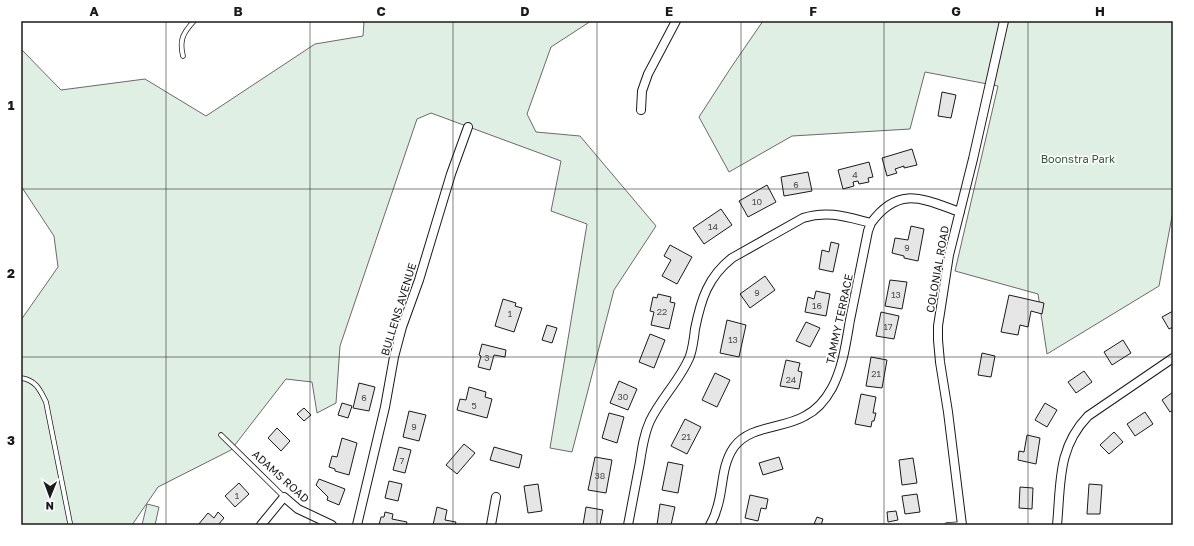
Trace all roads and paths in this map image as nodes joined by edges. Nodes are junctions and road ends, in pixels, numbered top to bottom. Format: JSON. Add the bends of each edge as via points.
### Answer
{"nodes":[{"id":1,"x":194,"y":21,"type":"edge"},
{"id":2,"x":676,"y":21,"type":"edge"},
{"id":3,"x":1004,"y":21,"type":"edge"},
{"id":4,"x":182,"y":56,"type":"dead end"},
{"id":5,"x":641,"y":110,"type":"dead end"},
{"id":6,"x":468,"y":127,"type":"dead end"},
{"id":7,"x":960,"y":212,"type":"junction"},
{"id":8,"x":871,"y":223,"type":"junction"},
{"id":9,"x":1173,"y":358,"type":"edge"},
{"id":10,"x":21,"y":378,"type":"edge"},
{"id":11,"x":221,"y":435,"type":"dead end"},
{"id":12,"x":284,"y":497,"type":"junction"},
{"id":13,"x":496,"y":497,"type":"dead end"},
{"id":14,"x":70,"y":523,"type":"dead end"},
{"id":15,"x":962,"y":524,"type":"edge"},
{"id":16,"x":261,"y":525,"type":"edge"},
{"id":17,"x":332,"y":525,"type":"edge"},
{"id":18,"x":357,"y":525,"type":"edge"},
{"id":19,"x":491,"y":525,"type":"edge"},
{"id":20,"x":628,"y":525,"type":"edge"},
{"id":21,"x":710,"y":525,"type":"edge"},
{"id":22,"x":947,"y":525,"type":"edge"},
{"id":23,"x":1057,"y":525,"type":"edge"}],
"edges":[{"from":1,"to":4,"type":"lane","via":[[181,40]]},
{"from":2,"to":5,"type":"street","via":[[648,74],[642,91]]},
{"from":3,"to":7,"type":"street","name":"COLONIAL ROAD"},
{"from":6,"to":18,"type":"street","name":"BULLENS AVENUE","via":[[402,327]]},
{"from":7,"to":8,"type":"street","name":"TAMMY TERRACE","via":[[916,198],[906,198],[887,206]]},
{"from":7,"to":15,"type":"street","name":"COLONIAL ROAD","via":[[949,255],[938,340]]},
{"from":8,"to":20,"type":"street","via":[[824,213],[813,215],[803,218],[722,265],[707,287],[702,300],[686,367],[656,409],[650,422]]},
{"from":8,"to":21,"type":"street","name":"TAMMY TERRACE","via":[[845,350],[832,388],[819,406],[810,413],[800,419],[749,434],[734,447],[725,467],[717,511]]},
{"from":9,"to":23,"type":"street","via":[[1088,416],[1072,435],[1063,460]]},
{"from":10,"to":14,"type":"lane","via":[[39,388],[46,402]]},
{"from":11,"to":12,"type":"lane","name":"ADAMS ROAD"},
{"from":12,"to":16,"type":"street"},
{"from":12,"to":17,"type":"street","name":"ADAMS ROAD","via":[[298,509]]},
{"from":13,"to":19,"type":"street"},
{"from":15,"to":22,"type":"lane"}]}
